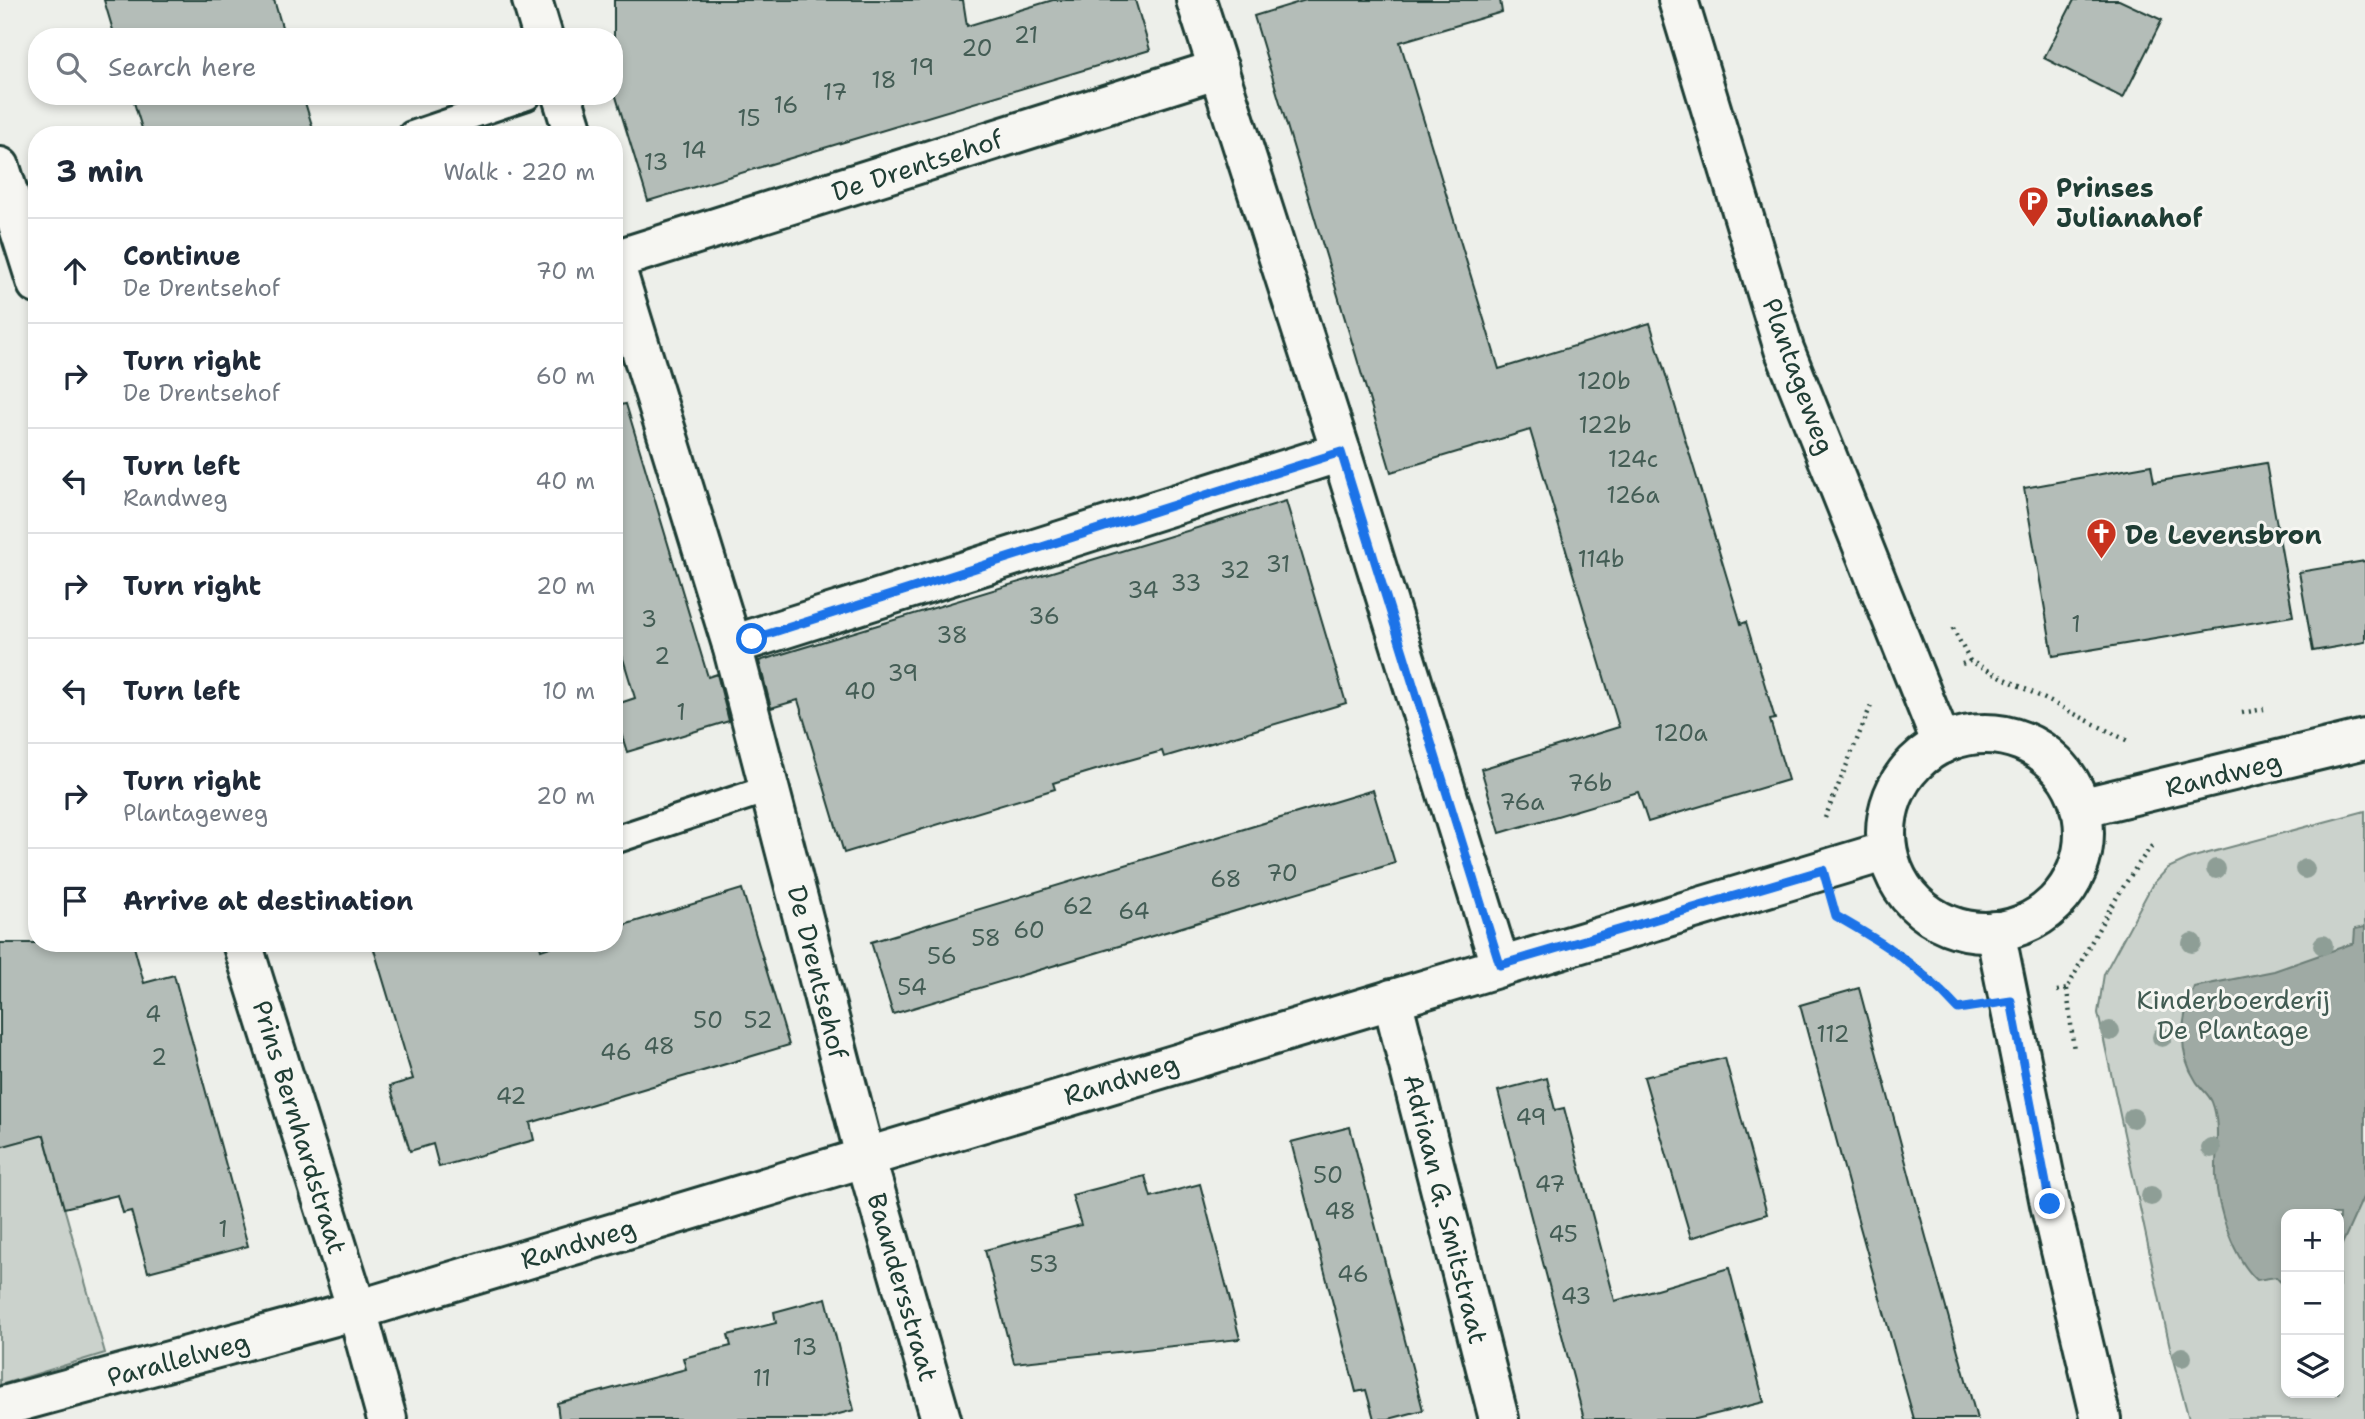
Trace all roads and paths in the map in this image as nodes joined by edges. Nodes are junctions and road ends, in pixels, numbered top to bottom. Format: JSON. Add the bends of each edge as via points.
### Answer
{"nodes":[{"id":1,"x":532,"y":0,"type":"edge"},
{"id":2,"x":1196,"y":0,"type":"edge"},
{"id":3,"x":1678,"y":0,"type":"edge"},
{"id":4,"x":540,"y":28,"type":"edge"},
{"id":5,"x":1219,"y":69,"type":"junction"},
{"id":6,"x":500,"y":105,"type":"edge"},
{"id":7,"x":565,"y":105,"type":"edge"},
{"id":8,"x":439,"y":126,"type":"edge"},
{"id":9,"x":571,"y":126,"type":"edge"},
{"id":10,"x":0,"y":167,"type":"edge"},
{"id":11,"x":28,"y":256,"type":"edge"},
{"id":12,"x":623,"y":258,"type":"edge"},
{"id":13,"x":623,"y":290,"type":"edge"},
{"id":14,"x":1341,"y":452,"type":"junction"},
{"id":15,"x":732,"y":645,"type":"junction"},
{"id":16,"x":1916,"y":678,"type":"junction"},
{"id":17,"x":2365,"y":739,"type":"edge"},
{"id":18,"x":1942,"y":744,"type":"junction"},
{"id":19,"x":771,"y":788,"type":"junction"},
{"id":20,"x":2148,"y":793,"type":"junction"},
{"id":21,"x":2080,"y":808,"type":"junction"},
{"id":22,"x":623,"y":837,"type":"edge"},
{"id":23,"x":1887,"y":850,"type":"junction"},
{"id":24,"x":1823,"y":870,"type":"junction"},
{"id":25,"x":1996,"y":931,"type":"junction"},
{"id":26,"x":245,"y":952,"type":"edge"},
{"id":27,"x":1500,"y":965,"type":"junction"},
{"id":28,"x":1392,"y":999,"type":"junction"},
{"id":29,"x":2011,"y":1001,"type":"junction"},
{"id":30,"x":865,"y":1156,"type":"junction"},
{"id":31,"x":357,"y":1310,"type":"junction"},
{"id":32,"x":0,"y":1407,"type":"edge"},
{"id":33,"x":387,"y":1419,"type":"edge"},
{"id":34,"x":941,"y":1419,"type":"edge"},
{"id":35,"x":1499,"y":1419,"type":"edge"},
{"id":36,"x":2101,"y":1419,"type":"edge"}],
"edges":[{"from":1,"to":4,"type":"street"},
{"from":2,"to":5,"type":"street"},
{"from":3,"to":16,"type":"street","name":"Plantageweg","via":[[1784,349]]},
{"from":5,"to":12,"type":"street","name":"De Drentsehof"},
{"from":5,"to":14,"type":"street"},
{"from":6,"to":8,"type":"lane"},
{"from":7,"to":9,"type":"street"},
{"from":10,"to":11,"type":"street"},
{"from":13,"to":15,"type":"street","name":"De Drentsehof"},
{"from":14,"to":15,"type":"street"},
{"from":14,"to":27,"type":"street"},
{"from":15,"to":19,"type":"street","name":"De Drentsehof"},
{"from":16,"to":18,"type":"street","name":"Plantageweg"},
{"from":16,"to":20,"type":"path","via":[[1970,662],[2133,744]]},
{"from":16,"to":24,"type":"path","via":[[1873,699],[1816,840]]},
{"from":17,"to":20,"type":"street","name":"Randweg"},
{"from":18,"to":21,"type":"street","via":[[1975,734],[2027,743],[2066,777]]},
{"from":18,"to":23,"type":"street","via":[[1909,769],[1897,788],[1886,829]]},
{"from":19,"to":22,"type":"lane"},
{"from":19,"to":30,"type":"street","name":"De Drentsehof"},
{"from":20,"to":21,"type":"street","name":"Randweg"},
{"from":20,"to":29,"type":"path","via":[[2156,841],[2104,918],[2067,989]]},
{"from":21,"to":25,"type":"street","via":[[2081,854],[2062,895],[2026,923]]},
{"from":23,"to":24,"type":"street","name":"Randweg"},
{"from":23,"to":25,"type":"street","via":[[1900,885],[1925,912],[1959,929]]},
{"from":24,"to":27,"type":"street","name":"Randweg"},
{"from":24,"to":29,"type":"path","via":[[1836,916],[1897,951],[1958,1009]]},
{"from":25,"to":29,"type":"street"},
{"from":26,"to":31,"type":"street","name":"Prins Bernhardstraat"},
{"from":27,"to":28,"type":"street","name":"Randweg"},
{"from":28,"to":30,"type":"street","name":"Randweg"},
{"from":28,"to":35,"type":"street","name":"Adriaan G. Smitstraat"},
{"from":29,"to":36,"type":"street","via":[[2050,1204]]},
{"from":30,"to":31,"type":"street","name":"Randweg"},
{"from":30,"to":34,"type":"street","name":"Baandersstraat"},
{"from":31,"to":32,"type":"street","name":"Parallelweg"},
{"from":31,"to":33,"type":"street","name":"Prins Bernhardstraat"}]}
